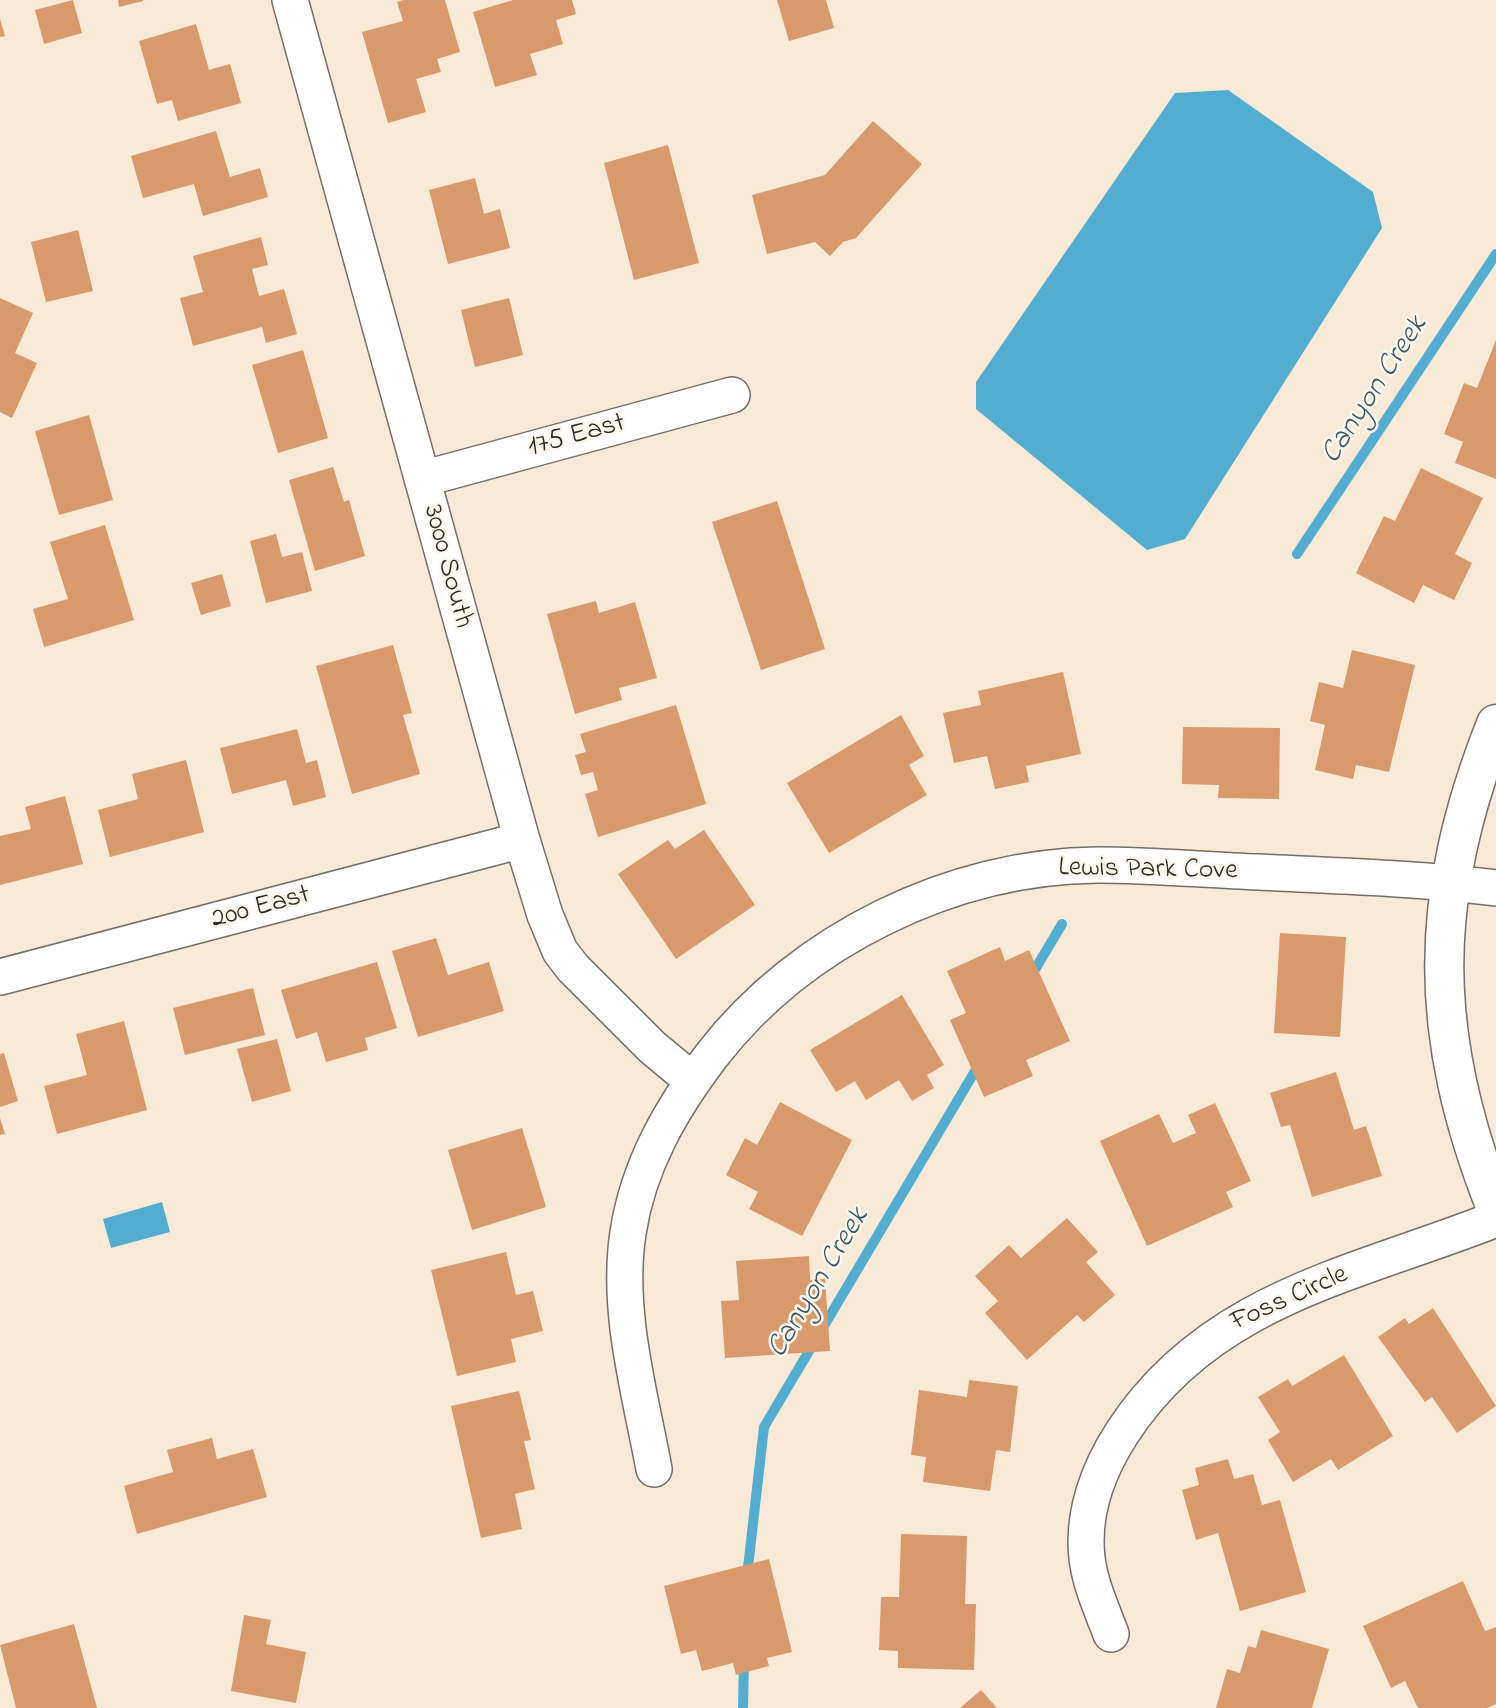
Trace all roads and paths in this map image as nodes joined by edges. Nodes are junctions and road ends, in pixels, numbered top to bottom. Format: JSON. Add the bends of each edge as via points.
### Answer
{"nodes":[{"id":1,"x":290,"y":0,"type":"edge"},
{"id":2,"x":732,"y":396,"type":"dead end"},
{"id":3,"x":422,"y":480,"type":"junction"},
{"id":4,"x":1496,"y":723,"type":"edge"},
{"id":5,"x":522,"y":840,"type":"junction"},
{"id":6,"x":1449,"y":882,"type":"junction"},
{"id":7,"x":1496,"y":888,"type":"edge"},
{"id":8,"x":0,"y":977,"type":"edge"},
{"id":9,"x":693,"y":1081,"type":"junction"},
{"id":10,"x":1496,"y":1209,"type":"edge"},
{"id":11,"x":1496,"y":1219,"type":"edge"},
{"id":12,"x":654,"y":1469,"type":"dead end"},
{"id":13,"x":1111,"y":1634,"type":"dead end"}],
"edges":[{"from":1,"to":3,"type":"street","name":"3000 South"},
{"from":2,"to":3,"type":"street","name":"175 East"},
{"from":3,"to":5,"type":"street","name":"3000 South"},
{"from":4,"to":6,"type":"street","via":[[1469,796]]},
{"from":5,"to":8,"type":"street","name":"200 East"},
{"from":5,"to":9,"type":"street","name":"3000 South","via":[[560,951],[660,1055]]},
{"from":6,"to":7,"type":"street","name":"Lewis Park Cove"},
{"from":6,"to":9,"type":"street","name":"Lewis Park Cove","via":[[1096,865],[996,878],[909,906],[811,960],[753,1008]]},
{"from":6,"to":10,"type":"street","via":[[1443,970],[1450,1057],[1474,1153]]},
{"from":9,"to":12,"type":"street","name":"Lewis Park Cove","via":[[649,1156],[628,1234],[624,1276],[627,1320]]},
{"from":11,"to":13,"type":"street","name":"Foss Circle","via":[[1257,1309],[1212,1337],[1147,1398],[1109,1452],[1093,1491],[1086,1526],[1087,1559]]}]}
